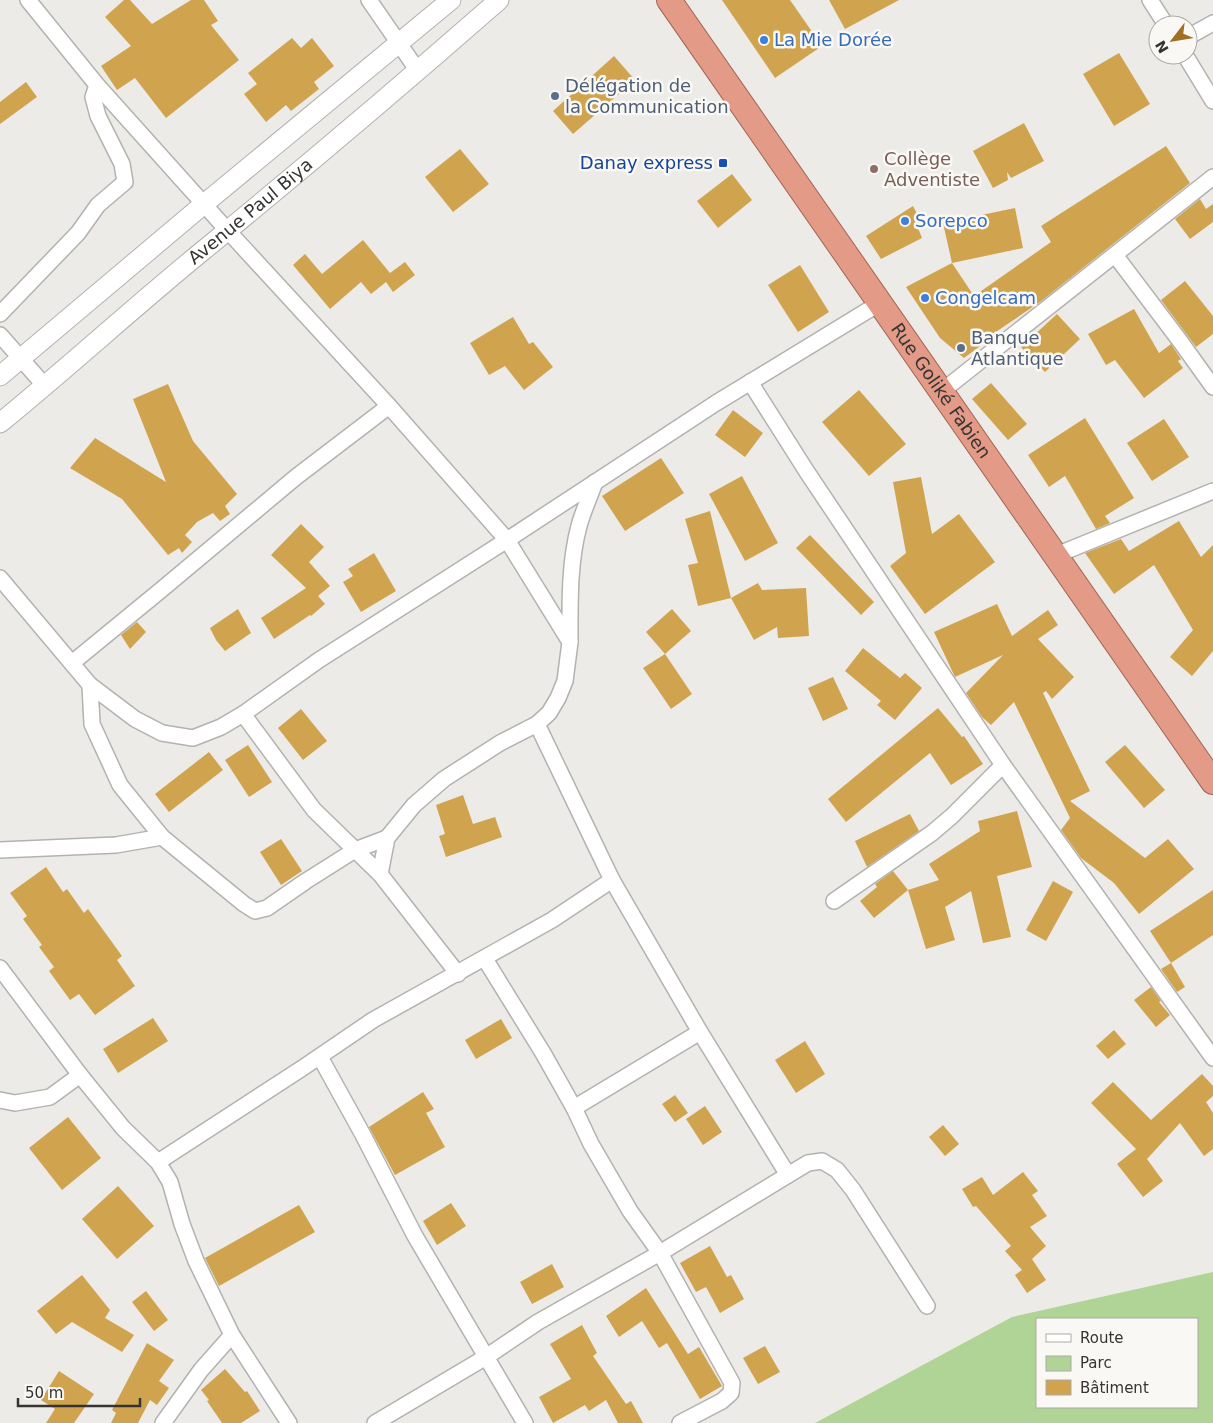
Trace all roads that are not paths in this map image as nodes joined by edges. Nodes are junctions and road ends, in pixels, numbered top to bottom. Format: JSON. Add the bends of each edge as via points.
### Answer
{"nodes":[{"id":1,"x":28,"y":0,"type":"edge"},
{"id":2,"x":369,"y":0,"type":"edge"},
{"id":3,"x":452,"y":0,"type":"edge"},
{"id":4,"x":499,"y":0,"type":"edge"},
{"id":5,"x":669,"y":0,"type":"edge"},
{"id":6,"x":1150,"y":0,"type":"edge"},
{"id":7,"x":1160,"y":15,"type":"edge"},
{"id":8,"x":1213,"y":23,"type":"edge"},
{"id":9,"x":1198,"y":31,"type":"edge"},
{"id":10,"x":398,"y":44,"type":"junction"},
{"id":11,"x":1191,"y":65,"type":"edge"},
{"id":12,"x":418,"y":71,"type":"junction"},
{"id":13,"x":97,"y":85,"type":"junction"},
{"id":14,"x":1213,"y":101,"type":"edge"},
{"id":15,"x":1213,"y":177,"type":"edge"},
{"id":16,"x":204,"y":204,"type":"junction"},
{"id":17,"x":228,"y":231,"type":"junction"},
{"id":18,"x":1115,"y":255,"type":"junction"},
{"id":19,"x":880,"y":303,"type":"junction"},
{"id":20,"x":0,"y":314,"type":"edge"},
{"id":21,"x":0,"y":335,"type":"edge"},
{"id":22,"x":22,"y":358,"type":"junction"},
{"id":23,"x":0,"y":376,"type":"edge"},
{"id":24,"x":750,"y":382,"type":"junction"},
{"id":25,"x":46,"y":386,"type":"junction"},
{"id":26,"x":1213,"y":387,"type":"edge"},
{"id":27,"x":942,"y":392,"type":"junction"},
{"id":28,"x":389,"y":406,"type":"junction"},
{"id":29,"x":0,"y":423,"type":"edge"},
{"id":30,"x":595,"y":482,"type":"junction"},
{"id":31,"x":1213,"y":491,"type":"edge"},
{"id":32,"x":507,"y":540,"type":"junction"},
{"id":33,"x":1054,"y":556,"type":"junction"},
{"id":34,"x":0,"y":578,"type":"edge"},
{"id":35,"x":570,"y":642,"type":"junction"},
{"id":36,"x":72,"y":663,"type":"junction"},
{"id":37,"x":90,"y":685,"type":"junction"},
{"id":38,"x":243,"y":714,"type":"junction"},
{"id":39,"x":537,"y":724,"type":"junction"},
{"id":40,"x":1003,"y":765,"type":"junction"},
{"id":41,"x":1213,"y":782,"type":"edge"},
{"id":42,"x":162,"y":837,"type":"junction"},
{"id":43,"x":387,"y":838,"type":"junction"},
{"id":44,"x":0,"y":850,"type":"edge"},
{"id":45,"x":354,"y":850,"type":"junction"},
{"id":46,"x":380,"y":874,"type":"junction"},
{"id":47,"x":612,"y":880,"type":"junction"},
{"id":48,"x":834,"y":901,"type":"dead end"},
{"id":49,"x":485,"y":959,"type":"junction"},
{"id":50,"x":0,"y":968,"type":"edge"},
{"id":51,"x":458,"y":974,"type":"junction"},
{"id":52,"x":700,"y":1032,"type":"junction"},
{"id":53,"x":320,"y":1057,"type":"junction"},
{"id":54,"x":1213,"y":1058,"type":"edge"},
{"id":55,"x":80,"y":1074,"type":"junction"},
{"id":56,"x":0,"y":1100,"type":"edge"},
{"id":57,"x":574,"y":1108,"type":"junction"},
{"id":58,"x":158,"y":1162,"type":"junction"},
{"id":59,"x":788,"y":1175,"type":"junction"},
{"id":60,"x":660,"y":1253,"type":"junction"},
{"id":61,"x":927,"y":1306,"type":"dead end"},
{"id":62,"x":232,"y":1336,"type":"junction"},
{"id":63,"x":486,"y":1357,"type":"junction"},
{"id":64,"x":164,"y":1423,"type":"edge"},
{"id":65,"x":289,"y":1423,"type":"edge"},
{"id":66,"x":375,"y":1423,"type":"edge"},
{"id":67,"x":525,"y":1423,"type":"edge"},
{"id":68,"x":680,"y":1423,"type":"edge"}],
"edges":[{"from":1,"to":13,"type":"street"},
{"from":2,"to":10,"type":"street"},
{"from":3,"to":10,"type":"street"},
{"from":4,"to":12,"type":"street","name":"Avenue Paul Biya"},
{"from":5,"to":19,"type":"highway","name":"Rue Goliké Fabien"},
{"from":6,"to":7,"type":"street"},
{"from":8,"to":9,"type":"street"},
{"from":10,"to":12,"type":"street"},
{"from":10,"to":16,"type":"street"},
{"from":11,"to":14,"type":"street"},
{"from":12,"to":17,"type":"street","name":"Avenue Paul Biya"},
{"from":13,"to":16,"type":"street"},
{"from":13,"to":20,"type":"street","via":[[93,97],[98,116],[122,164],[125,182],[98,205],[78,233]]},
{"from":15,"to":18,"type":"street"},
{"from":16,"to":17,"type":"street"},
{"from":16,"to":22,"type":"street"},
{"from":17,"to":25,"type":"street","name":"Avenue Paul Biya"},
{"from":17,"to":28,"type":"street"},
{"from":18,"to":26,"type":"street"},
{"from":18,"to":27,"type":"street"},
{"from":19,"to":24,"type":"street"},
{"from":19,"to":27,"type":"highway","name":"Rue Goliké Fabien"},
{"from":21,"to":22,"type":"street"},
{"from":22,"to":23,"type":"street"},
{"from":22,"to":25,"type":"street"},
{"from":24,"to":30,"type":"street"},
{"from":24,"to":40,"type":"street"},
{"from":25,"to":29,"type":"street","name":"Avenue Paul Biya"},
{"from":27,"to":33,"type":"highway","name":"Rue Goliké Fabien"},
{"from":28,"to":32,"type":"street"},
{"from":28,"to":36,"type":"street","via":[[289,483]]},
{"from":30,"to":32,"type":"street"},
{"from":30,"to":35,"type":"street","via":[[579,526],[574,555]]},
{"from":31,"to":33,"type":"street"},
{"from":32,"to":35,"type":"street"},
{"from":32,"to":38,"type":"street","via":[[319,660]]},
{"from":33,"to":41,"type":"highway","name":"Rue Goliké Fabien"},
{"from":34,"to":36,"type":"street"},
{"from":35,"to":39,"type":"street","via":[[565,681],[549,712]]},
{"from":36,"to":37,"type":"street"},
{"from":37,"to":38,"type":"street","via":[[135,719],[162,733],[193,738],[222,727]]},
{"from":37,"to":42,"type":"street","via":[[92,724],[120,785]]},
{"from":38,"to":45,"type":"street","via":[[314,810]]},
{"from":39,"to":43,"type":"street","via":[[444,779],[414,806]]},
{"from":39,"to":47,"type":"street"},
{"from":40,"to":48,"type":"street","via":[[932,833]]},
{"from":40,"to":54,"type":"street"},
{"from":42,"to":44,"type":"street","via":[[116,845]]},
{"from":42,"to":45,"type":"street","via":[[255,911],[268,908]]},
{"from":43,"to":45,"type":"street"},
{"from":43,"to":46,"type":"street"},
{"from":45,"to":46,"type":"street"},
{"from":46,"to":51,"type":"street"},
{"from":47,"to":49,"type":"street"},
{"from":47,"to":52,"type":"street"},
{"from":49,"to":51,"type":"street"},
{"from":49,"to":57,"type":"street"},
{"from":50,"to":55,"type":"street"},
{"from":51,"to":53,"type":"street","via":[[373,1020]]},
{"from":52,"to":57,"type":"street"},
{"from":52,"to":59,"type":"street"},
{"from":53,"to":58,"type":"street"},
{"from":53,"to":63,"type":"street","via":[[415,1236]]},
{"from":55,"to":56,"type":"street","via":[[50,1097],[15,1103]]},
{"from":55,"to":58,"type":"street","via":[[123,1128]]},
{"from":57,"to":60,"type":"street","via":[[630,1210]]},
{"from":58,"to":62,"type":"street","via":[[170,1182],[196,1261]]},
{"from":59,"to":60,"type":"street"},
{"from":59,"to":61,"type":"street","via":[[808,1163],[822,1161],[837,1170]]},
{"from":60,"to":63,"type":"street","via":[[538,1322]]},
{"from":60,"to":68,"type":"street","via":[[732,1383],[730,1393],[722,1401]]},
{"from":62,"to":64,"type":"street","via":[[201,1370]]},
{"from":62,"to":65,"type":"street"},
{"from":63,"to":66,"type":"street"},
{"from":63,"to":67,"type":"street"}]}
